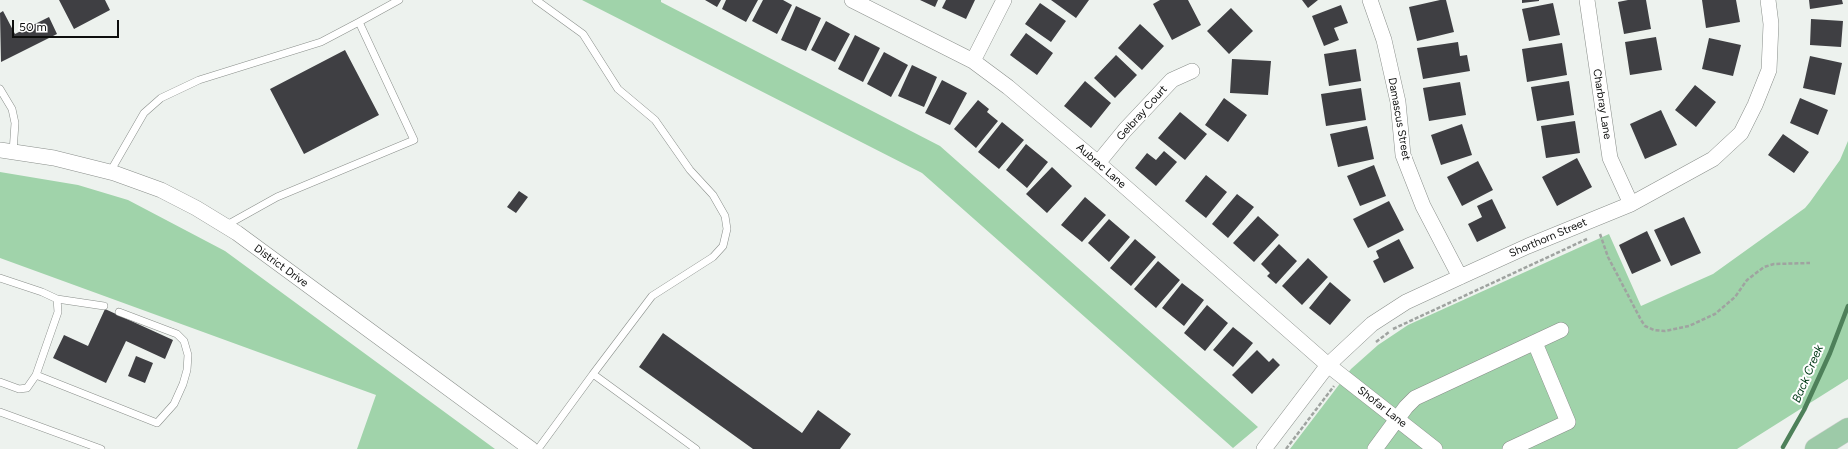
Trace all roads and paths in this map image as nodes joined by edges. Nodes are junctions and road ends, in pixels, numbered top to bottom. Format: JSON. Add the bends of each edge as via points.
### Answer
{"nodes":[{"id":1,"x":399,"y":0,"type":"edge"},
{"id":2,"x":536,"y":0,"type":"edge"},
{"id":3,"x":852,"y":0,"type":"edge"},
{"id":4,"x":1004,"y":0,"type":"edge"},
{"id":5,"x":1370,"y":0,"type":"edge"},
{"id":6,"x":1587,"y":0,"type":"edge"},
{"id":7,"x":1768,"y":0,"type":"edge"},
{"id":8,"x":359,"y":22,"type":"junction"},
{"id":9,"x":973,"y":61,"type":"junction"},
{"id":10,"x":1192,"y":71,"type":"dead end"},
{"id":11,"x":0,"y":89,"type":"edge"},
{"id":12,"x":6,"y":151,"type":"edge"},
{"id":13,"x":1098,"y":163,"type":"junction"},
{"id":14,"x":110,"y":172,"type":"junction"},
{"id":15,"x":1631,"y":204,"type":"junction"},
{"id":16,"x":225,"y":226,"type":"junction"},
{"id":17,"x":1600,"y":234,"type":"dead end"},
{"id":18,"x":1587,"y":239,"type":"dead end"},
{"id":19,"x":1810,"y":263,"type":"dead end"},
{"id":20,"x":1460,"y":277,"type":"junction"},
{"id":21,"x":0,"y":278,"type":"edge"},
{"id":22,"x":57,"y":299,"type":"junction"},
{"id":23,"x":104,"y":306,"type":"dead end"},
{"id":24,"x":119,"y":312,"type":"dead end"},
{"id":25,"x":1562,"y":330,"type":"dead end"},
{"id":26,"x":1534,"y":343,"type":"junction"},
{"id":27,"x":1373,"y":344,"type":"dead end"},
{"id":28,"x":1328,"y":365,"type":"junction"},
{"id":29,"x":593,"y":374,"type":"junction"},
{"id":30,"x":36,"y":375,"type":"junction"},
{"id":31,"x":1342,"y":376,"type":"junction"},
{"id":32,"x":0,"y":382,"type":"edge"},
{"id":33,"x":0,"y":412,"type":"edge"},
{"id":34,"x":1398,"y":419,"type":"junction"},
{"id":35,"x":1848,"y":429,"type":"edge"},
{"id":36,"x":101,"y":449,"type":"edge"},
{"id":37,"x":530,"y":449,"type":"edge"},
{"id":38,"x":538,"y":449,"type":"edge"},
{"id":39,"x":696,"y":449,"type":"edge"},
{"id":40,"x":1264,"y":449,"type":"edge"},
{"id":41,"x":1286,"y":449,"type":"edge"},
{"id":42,"x":1375,"y":449,"type":"edge"},
{"id":43,"x":1435,"y":449,"type":"edge"},
{"id":44,"x":1510,"y":449,"type":"edge"},
{"id":45,"x":1816,"y":449,"type":"edge"}],
"edges":[{"from":1,"to":8,"type":"lane"},
{"from":2,"to":29,"type":"lane","via":[[583,34],[618,89],[655,120],[690,170],[713,195],[725,216],[727,229],[723,246],[713,257],[652,296]]},
{"from":3,"to":9,"type":"street","name":"Aubrac Lane"},
{"from":4,"to":9,"type":"street"},
{"from":5,"to":20,"type":"street","name":"Damascus Street","via":[[1384,40],[1398,102],[1403,155],[1423,206]]},
{"from":6,"to":15,"type":"street","name":"Charbray Lane","via":[[1610,158]]},
{"from":7,"to":15,"type":"street","name":"Shorthorn Street","via":[[1771,24],[1769,70],[1741,133],[1713,159]]},
{"from":8,"to":14,"type":"lane","via":[[321,42],[198,80],[161,98],[144,113]]},
{"from":8,"to":16,"type":"lane","via":[[414,140],[277,197]]},
{"from":9,"to":13,"type":"street","name":"Aubrac Lane"},
{"from":10,"to":13,"type":"street","name":"Gelbray Court","via":[[1172,80]]},
{"from":11,"to":12,"type":"lane","via":[[12,109],[15,123]]},
{"from":12,"to":14,"type":"street","name":"District Drive","via":[[54,158]]},
{"from":13,"to":28,"type":"street","name":"Aubrac Lane"},
{"from":14,"to":16,"type":"street","name":"District Drive","via":[[161,190]]},
{"from":15,"to":20,"type":"street","name":"Shorthorn Street"},
{"from":16,"to":37,"type":"street","name":"District Drive"},
{"from":17,"to":19,"type":"path","via":[[1608,257],[1641,320],[1645,326],[1654,330],[1665,331],[1689,326],[1715,314],[1735,297],[1747,280],[1764,267],[1774,264]]},
{"from":18,"to":27,"type":"path","via":[[1417,316]]},
{"from":20,"to":28,"type":"street","name":"Shorthorn Street","via":[[1406,302],[1372,324]]},
{"from":21,"to":22,"type":"lane"},
{"from":22,"to":23,"type":"lane"},
{"from":22,"to":30,"type":"lane","via":[[58,312]]},
{"from":24,"to":30,"type":"lane","via":[[177,334],[184,342],[188,355],[183,384],[174,404],[157,423]]},
{"from":25,"to":26,"type":"street"},
{"from":26,"to":34,"type":"street","via":[[1414,398]]},
{"from":26,"to":44,"type":"street","via":[[1568,422]]},
{"from":28,"to":31,"type":"street","name":"Shofar Lane"},
{"from":28,"to":40,"type":"street","name":"Shorthorn Street"},
{"from":29,"to":38,"type":"lane"},
{"from":29,"to":39,"type":"lane"},
{"from":30,"to":32,"type":"lane","via":[[27,388]]},
{"from":31,"to":34,"type":"street","name":"Shofar Lane"},
{"from":31,"to":41,"type":"path"},
{"from":33,"to":36,"type":"lane"},
{"from":34,"to":42,"type":"street"},
{"from":34,"to":43,"type":"street","name":"Shofar Lane"},
{"from":35,"to":45,"type":"main road"}]}
